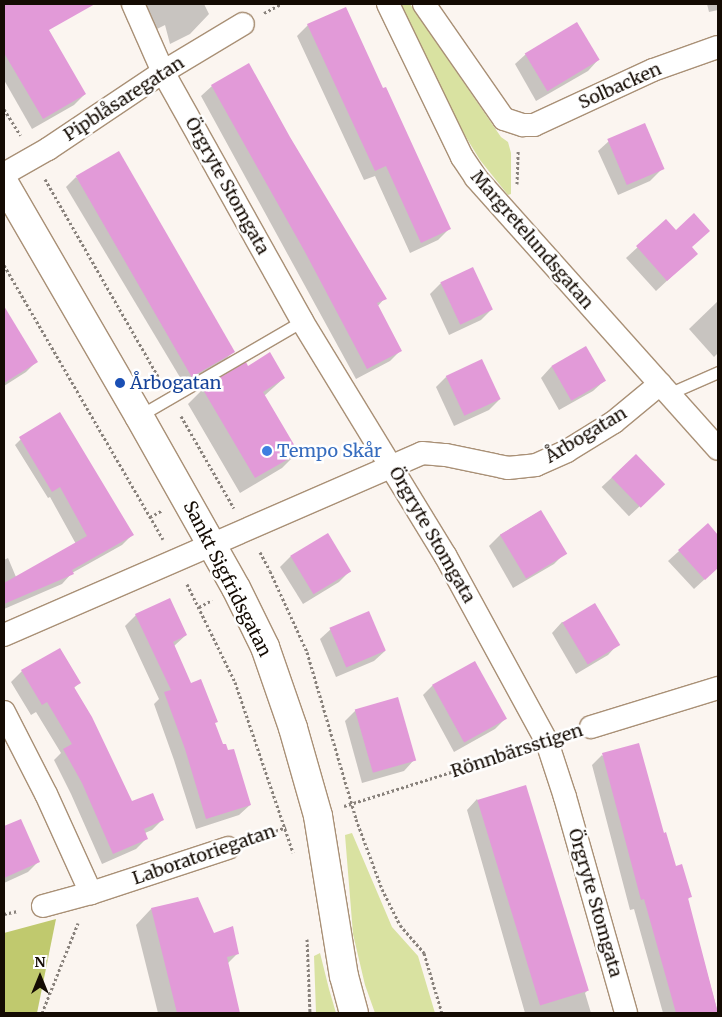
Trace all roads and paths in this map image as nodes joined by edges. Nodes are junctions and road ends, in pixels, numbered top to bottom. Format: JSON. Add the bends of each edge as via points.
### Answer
{"nodes":[{"id":1,"x":133,"y":4,"type":"edge"},
{"id":2,"x":388,"y":4,"type":"edge"},
{"id":3,"x":424,"y":4,"type":"edge"},
{"id":4,"x":243,"y":24,"type":"dead end"},
{"id":5,"x":718,"y":47,"type":"edge"},
{"id":6,"x":163,"y":72,"type":"junction"},
{"id":7,"x":523,"y":125,"type":"junction"},
{"id":8,"x":4,"y":174,"type":"edge"},
{"id":9,"x":4,"y":183,"type":"edge"},
{"id":10,"x":517,"y":225,"type":"junction"},
{"id":11,"x":4,"y":265,"type":"edge"},
{"id":12,"x":302,"y":321,"type":"junction"},
{"id":13,"x":718,"y":372,"type":"edge"},
{"id":14,"x":664,"y":389,"type":"junction"},
{"id":15,"x":139,"y":416,"type":"junction"},
{"id":16,"x":718,"y":449,"type":"edge"},
{"id":17,"x":392,"y":466,"type":"junction"},
{"id":18,"x":211,"y":544,"type":"junction"},
{"id":19,"x":175,"y":560,"type":"junction"},
{"id":20,"x":4,"y":636,"type":"edge"},
{"id":21,"x":718,"y":688,"type":"edge"},
{"id":22,"x":4,"y":712,"type":"edge"},
{"id":23,"x":591,"y":727,"type":"dead end"},
{"id":24,"x":547,"y":742,"type":"junction"},
{"id":25,"x":318,"y":816,"type":"junction"},
{"id":26,"x":356,"y":819,"type":"dead end"},
{"id":27,"x":285,"y":827,"type":"junction"},
{"id":28,"x":228,"y":848,"type":"joint"},
{"id":29,"x":295,"y":859,"type":"dead end"},
{"id":30,"x":91,"y":893,"type":"junction"},
{"id":31,"x":43,"y":906,"type":"dead end"},
{"id":32,"x":307,"y":938,"type":"dead end"},
{"id":33,"x":42,"y":1013,"type":"edge"},
{"id":34,"x":310,"y":1013,"type":"edge"},
{"id":35,"x":354,"y":1013,"type":"edge"},
{"id":36,"x":442,"y":1013,"type":"edge"},
{"id":37,"x":626,"y":1013,"type":"edge"}],
"edges":[{"from":1,"to":6,"type":"street","name":"Örgryte Stomgata"},
{"from":2,"to":10,"type":"street","name":"Margretelundsgatan","via":[[462,157]]},
{"from":3,"to":7,"type":"street","via":[[504,119]]},
{"from":4,"to":6,"type":"street","name":"Pipblåsaregatan"},
{"from":5,"to":7,"type":"street","name":"Solbacken","via":[[653,70],[534,125]]},
{"from":6,"to":8,"type":"street","name":"Pipblåsaregatan","via":[[48,149]]},
{"from":6,"to":12,"type":"street","name":"Örgryte Stomgata"},
{"from":7,"to":10,"type":"path","via":[[517,155]]},
{"from":9,"to":15,"type":"street","name":"Sankt Sigfridsgatan"},
{"from":10,"to":14,"type":"street","name":"Margretelundsgatan"},
{"from":11,"to":19,"type":"path"},
{"from":12,"to":15,"type":"lane"},
{"from":12,"to":17,"type":"street","name":"Örgryte Stomgata"},
{"from":13,"to":14,"type":"lane"},
{"from":14,"to":16,"type":"street","name":"Margretelundsgatan"},
{"from":14,"to":17,"type":"street","name":"Årbogatan","via":[[567,451],[536,465],[508,468],[446,454],[422,453]]},
{"from":15,"to":18,"type":"street","name":"Sankt Sigfridsgatan"},
{"from":17,"to":18,"type":"street","name":"Årbogatan"},
{"from":17,"to":24,"type":"street","name":"Örgryte Stomgata","via":[[445,555]]},
{"from":18,"to":19,"type":"street","name":"Årbogatan"},
{"from":18,"to":25,"type":"street","name":"Sankt Sigfridsgatan","via":[[265,647]]},
{"from":19,"to":20,"type":"street","name":"Årbogatan"},
{"from":19,"to":27,"type":"path","via":[[235,682]]},
{"from":21,"to":23,"type":"street","name":"Rönnbärsstigen"},
{"from":22,"to":30,"type":"street"},
{"from":24,"to":25,"type":"path","name":"Rönnbärsstigen","via":[[353,802]]},
{"from":24,"to":37,"type":"street","name":"Örgryte Stomgata"},
{"from":25,"to":27,"type":"path","name":"Laboratoriegatan"},
{"from":25,"to":35,"type":"street","name":"Sankt Sigfridsgatan","via":[[344,976]]},
{"from":26,"to":36,"type":"path","via":[[382,889],[400,925],[424,953]]},
{"from":27,"to":28,"type":"path","name":"Laboratoriegatan"},
{"from":27,"to":29,"type":"path"},
{"from":28,"to":30,"type":"street","name":"Laboratoriegatan"},
{"from":30,"to":31,"type":"street","name":"Laboratoriegatan"},
{"from":30,"to":33,"type":"path"},
{"from":32,"to":34,"type":"path"}]}
